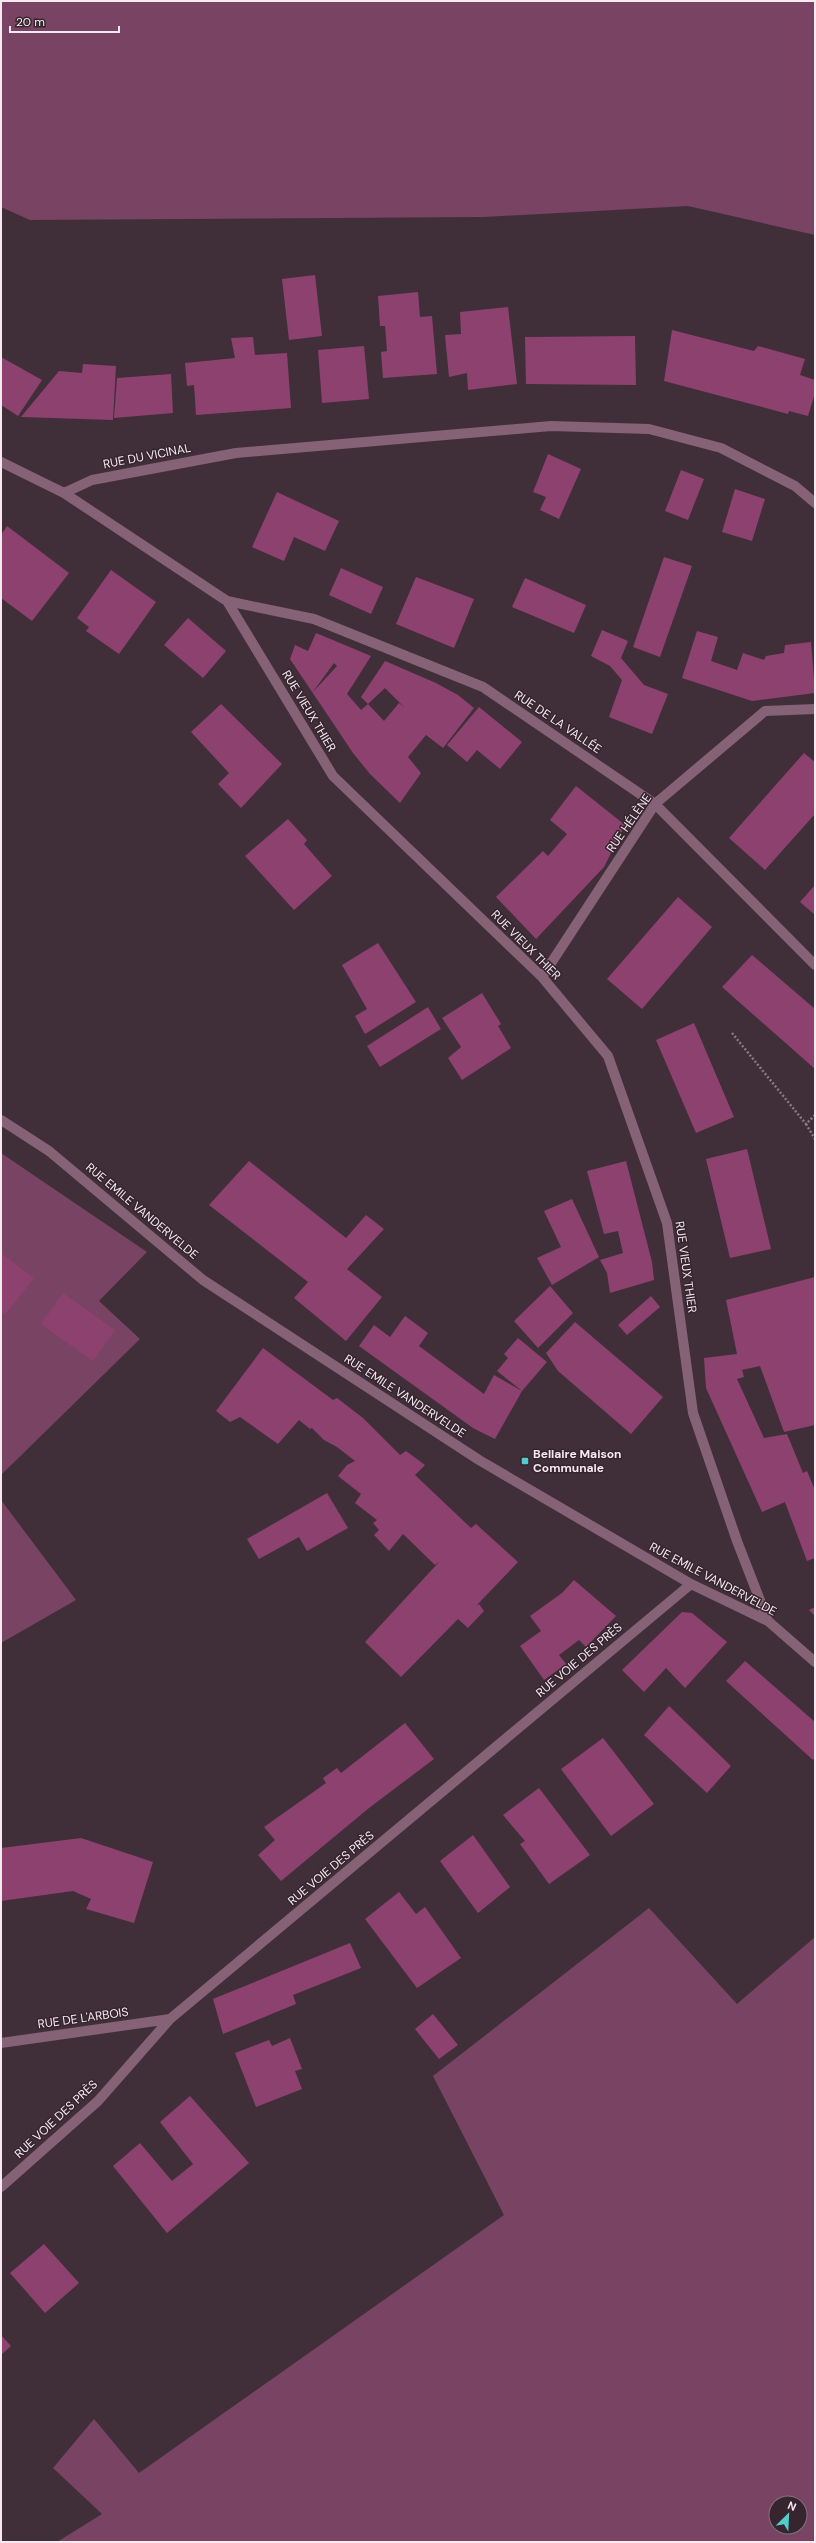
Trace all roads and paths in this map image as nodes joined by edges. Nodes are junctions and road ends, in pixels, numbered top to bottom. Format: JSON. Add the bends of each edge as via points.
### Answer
{"nodes":[{"id":1,"x":1,"y":462,"type":"edge"},
{"id":2,"x":64,"y":493,"type":"junction"},
{"id":3,"x":815,"y":503,"type":"edge"},
{"id":4,"x":227,"y":601,"type":"junction"},
{"id":5,"x":815,"y":709,"type":"edge"},
{"id":6,"x":655,"y":804,"type":"junction"},
{"id":7,"x":815,"y":965,"type":"edge"},
{"id":8,"x":542,"y":977,"type":"junction"},
{"id":9,"x":732,"y":1033,"type":"dead end"},
{"id":10,"x":815,"y":1116,"type":"edge"},
{"id":11,"x":1,"y":1120,"type":"edge"},
{"id":12,"x":806,"y":1124,"type":"junction"},
{"id":13,"x":815,"y":1139,"type":"edge"},
{"id":14,"x":691,"y":1584,"type":"junction"},
{"id":15,"x":768,"y":1621,"type":"junction"},
{"id":16,"x":815,"y":1662,"type":"edge"},
{"id":17,"x":170,"y":2019,"type":"junction"},
{"id":18,"x":1,"y":2043,"type":"edge"},
{"id":19,"x":1,"y":2187,"type":"edge"}],
"edges":[{"from":1,"to":2,"type":"street","name":"RUE VIEUX THIER"},
{"from":2,"to":3,"type":"street","name":"RUE DU VICINAL","via":[[92,480],[236,453],[551,426],[649,429],[722,448],[795,486]]},
{"from":2,"to":4,"type":"street","name":"RUE VIEUX THIER"},
{"from":4,"to":6,"type":"street","name":"RUE DE LA VALLÉE","via":[[314,619],[484,687]]},
{"from":4,"to":8,"type":"street","name":"RUE VIEUX THIER","via":[[333,776]]},
{"from":5,"to":6,"type":"street","name":"RUE HÉLÈNE","via":[[765,711]]},
{"from":6,"to":7,"type":"street","name":"RUE DE LA VALLÉE"},
{"from":6,"to":8,"type":"street","name":"RUE HÉLÈNE"},
{"from":8,"to":15,"type":"street","name":"RUE VIEUX THIER","via":[[608,1056],[667,1223],[693,1413],[737,1541]]},
{"from":9,"to":12,"type":"path"},
{"from":10,"to":12,"type":"path"},
{"from":11,"to":14,"type":"street","name":"RUE EMILE VANDERVELDE","via":[[49,1150],[204,1280],[479,1460]]},
{"from":12,"to":13,"type":"path"},
{"from":14,"to":15,"type":"street","name":"RUE EMILE VANDERVELDE"},
{"from":14,"to":17,"type":"street","name":"RUE VOIE DES PRÈS"},
{"from":15,"to":16,"type":"street","name":"RUE EMILE VANDERVELDE"},
{"from":17,"to":18,"type":"street","name":"RUE DE L'ARBOIS"},
{"from":17,"to":19,"type":"street","name":"RUE VOIE DES PRÈS","via":[[98,2101]]}]}
